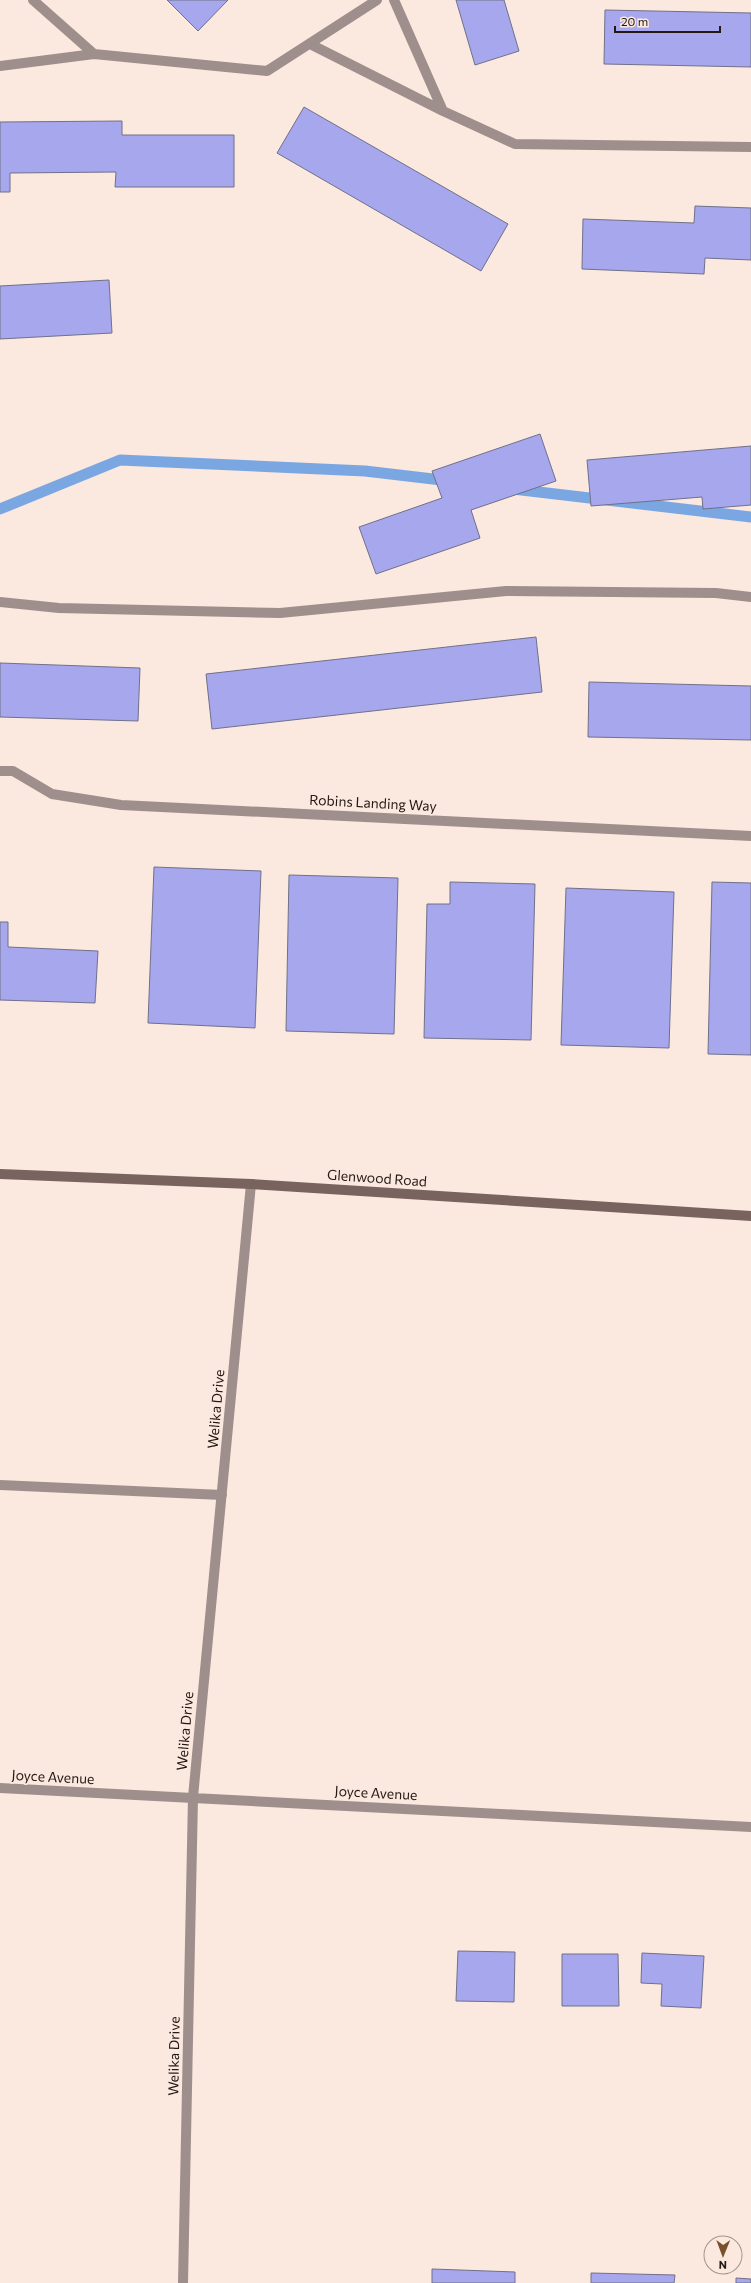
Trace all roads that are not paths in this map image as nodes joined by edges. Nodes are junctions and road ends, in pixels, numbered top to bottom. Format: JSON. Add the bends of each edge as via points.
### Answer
{"nodes":[{"id":1,"x":33,"y":0,"type":"edge"},
{"id":2,"x":377,"y":0,"type":"edge"},
{"id":3,"x":394,"y":0,"type":"edge"},
{"id":4,"x":310,"y":44,"type":"junction"},
{"id":5,"x":94,"y":54,"type":"junction"},
{"id":6,"x":0,"y":66,"type":"edge"},
{"id":7,"x":443,"y":111,"type":"junction"},
{"id":8,"x":751,"y":147,"type":"edge"},
{"id":9,"x":751,"y":597,"type":"edge"},
{"id":10,"x":0,"y":602,"type":"edge"},
{"id":11,"x":0,"y":771,"type":"edge"},
{"id":12,"x":751,"y":836,"type":"edge"},
{"id":13,"x":0,"y":1174,"type":"edge"},
{"id":14,"x":251,"y":1184,"type":"junction"},
{"id":15,"x":751,"y":1216,"type":"edge"},
{"id":16,"x":0,"y":1485,"type":"edge"},
{"id":17,"x":222,"y":1495,"type":"junction"},
{"id":18,"x":0,"y":1788,"type":"edge"},
{"id":19,"x":193,"y":1797,"type":"junction"},
{"id":20,"x":751,"y":1827,"type":"edge"},
{"id":21,"x":183,"y":2283,"type":"edge"}],
"edges":[{"from":1,"to":5,"type":"street"},
{"from":2,"to":4,"type":"street"},
{"from":3,"to":7,"type":"street"},
{"from":4,"to":5,"type":"street","via":[[267,71]]},
{"from":4,"to":7,"type":"street"},
{"from":5,"to":6,"type":"street"},
{"from":7,"to":8,"type":"street","via":[[515,144]]},
{"from":9,"to":10,"type":"street","via":[[716,593],[506,591],[280,614],[59,608]]},
{"from":11,"to":12,"type":"street","name":"Robins Landing Way","via":[[13,772],[52,794],[121,805]]},
{"from":13,"to":14,"type":"main road","name":"Glenwood Road"},
{"from":14,"to":15,"type":"main road","name":"Glenwood Road"},
{"from":14,"to":17,"type":"street","name":"Welika Drive"},
{"from":16,"to":17,"type":"street"},
{"from":17,"to":19,"type":"street","name":"Welika Drive"},
{"from":18,"to":19,"type":"street","name":"Joyce Avenue"},
{"from":19,"to":20,"type":"street","name":"Joyce Avenue"},
{"from":19,"to":21,"type":"street","name":"Welika Drive"}]}
